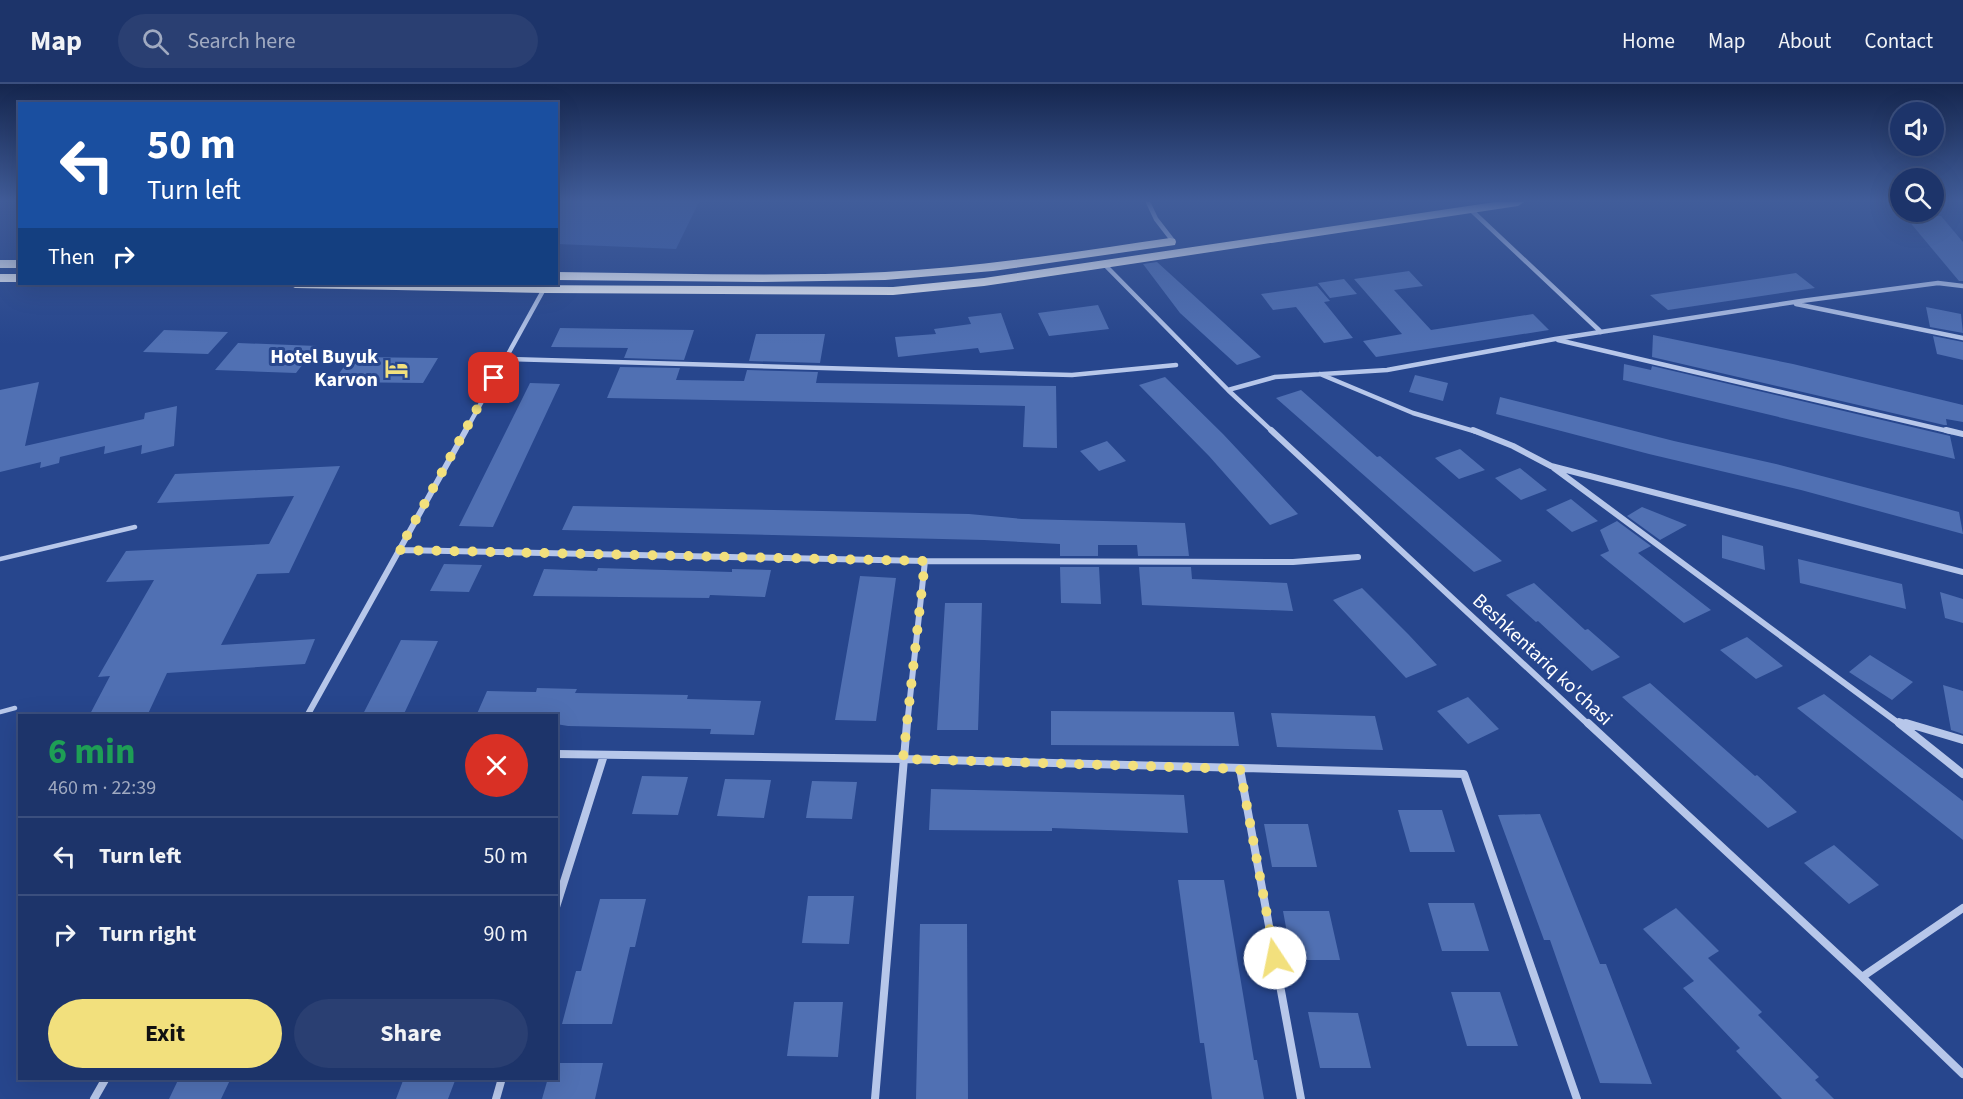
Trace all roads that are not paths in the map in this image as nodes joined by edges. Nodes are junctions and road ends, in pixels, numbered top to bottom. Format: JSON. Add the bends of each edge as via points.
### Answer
{"nodes":[{"id":1,"x":1114,"y":249,"type":"edge"},
{"id":2,"x":1202,"y":249,"type":"edge"},
{"id":3,"x":1513,"y":249,"type":"edge"},
{"id":4,"x":0,"y":264,"type":"edge"},
{"id":5,"x":18,"y":264,"type":"edge"},
{"id":6,"x":1105,"y":264,"type":"junction"},
{"id":7,"x":558,"y":276,"type":"edge"},
{"id":8,"x":0,"y":278,"type":"edge"},
{"id":9,"x":18,"y":278,"type":"edge"},
{"id":10,"x":345,"y":285,"type":"edge"},
{"id":11,"x":1963,"y":286,"type":"edge"},
{"id":12,"x":544,"y":289,"type":"junction"},
{"id":13,"x":1789,"y":303,"type":"junction"},
{"id":14,"x":1601,"y":332,"type":"junction"},
{"id":15,"x":1963,"y":338,"type":"edge"},
{"id":16,"x":1555,"y":339,"type":"junction"},
{"id":17,"x":505,"y":359,"type":"junction"},
{"id":18,"x":1176,"y":365,"type":"dead end"},
{"id":19,"x":1317,"y":373,"type":"junction"},
{"id":20,"x":1228,"y":390,"type":"junction"},
{"id":21,"x":1963,"y":434,"type":"edge"},
{"id":22,"x":1551,"y":466,"type":"junction"},
{"id":23,"x":135,"y":527,"type":"dead end"},
{"id":24,"x":399,"y":550,"type":"junction"},
{"id":25,"x":1358,"y":557,"type":"dead end"},
{"id":26,"x":0,"y":559,"type":"edge"},
{"id":27,"x":925,"y":561,"type":"junction"},
{"id":28,"x":1963,"y":572,"type":"edge"},
{"id":29,"x":15,"y":708,"type":"dead end"},
{"id":30,"x":0,"y":712,"type":"edge"},
{"id":31,"x":308,"y":714,"type":"edge"},
{"id":32,"x":1895,"y":720,"type":"junction"},
{"id":33,"x":1963,"y":740,"type":"edge"},
{"id":34,"x":558,"y":754,"type":"edge"},
{"id":35,"x":604,"y":755,"type":"junction"},
{"id":36,"x":903,"y":759,"type":"junction"},
{"id":37,"x":1240,"y":769,"type":"junction"},
{"id":38,"x":1963,"y":774,"type":"edge"},
{"id":39,"x":558,"y":901,"type":"edge"},
{"id":40,"x":1963,"y":908,"type":"edge"},
{"id":41,"x":1862,"y":977,"type":"junction"},
{"id":42,"x":1963,"y":1074,"type":"edge"},
{"id":43,"x":105,"y":1080,"type":"edge"},
{"id":44,"x":501,"y":1080,"type":"edge"},
{"id":45,"x":94,"y":1099,"type":"edge"},
{"id":46,"x":496,"y":1099,"type":"edge"},
{"id":47,"x":875,"y":1099,"type":"edge"},
{"id":48,"x":1301,"y":1099,"type":"edge"},
{"id":49,"x":1577,"y":1099,"type":"edge"}],
"edges":[{"from":1,"to":7,"type":"highway","via":[[885,276]]},
{"from":2,"to":6,"type":"highway"},
{"from":3,"to":14,"type":"street"},
{"from":4,"to":5,"type":"highway"},
{"from":6,"to":12,"type":"highway","via":[[893,291]]},
{"from":6,"to":20,"type":"street","name":"Beshkentariq ko'chasi"},
{"from":8,"to":9,"type":"highway"},
{"from":10,"to":12,"type":"highway"},
{"from":11,"to":13,"type":"street","via":[[1938,283]]},
{"from":12,"to":17,"type":"street"},
{"from":13,"to":14,"type":"street"},
{"from":13,"to":15,"type":"street"},
{"from":14,"to":16,"type":"street"},
{"from":16,"to":19,"type":"street","via":[[1387,370]]},
{"from":16,"to":21,"type":"street"},
{"from":17,"to":18,"type":"street","via":[[1072,375]]},
{"from":17,"to":24,"type":"street"},
{"from":19,"to":20,"type":"street","via":[[1275,377]]},
{"from":19,"to":22,"type":"street","via":[[1413,412],[1468,428]]},
{"from":20,"to":41,"type":"street","name":"Beshkentariq ko'chasi"},
{"from":22,"to":28,"type":"street"},
{"from":22,"to":32,"type":"street"},
{"from":23,"to":26,"type":"lane"},
{"from":24,"to":27,"type":"street"},
{"from":24,"to":31,"type":"street"},
{"from":25,"to":27,"type":"street","via":[[1293,562]]},
{"from":27,"to":36,"type":"street"},
{"from":29,"to":30,"type":"lane"},
{"from":32,"to":33,"type":"street"},
{"from":32,"to":38,"type":"street"},
{"from":34,"to":35,"type":"street"},
{"from":35,"to":36,"type":"street"},
{"from":35,"to":39,"type":"street"},
{"from":36,"to":37,"type":"street"},
{"from":36,"to":47,"type":"street"},
{"from":37,"to":48,"type":"street"},
{"from":37,"to":49,"type":"street","via":[[1464,774]]},
{"from":40,"to":41,"type":"street"},
{"from":41,"to":42,"type":"street","name":"Beshkentariq ko'chasi"},
{"from":43,"to":45,"type":"street"},
{"from":44,"to":46,"type":"street"}]}
